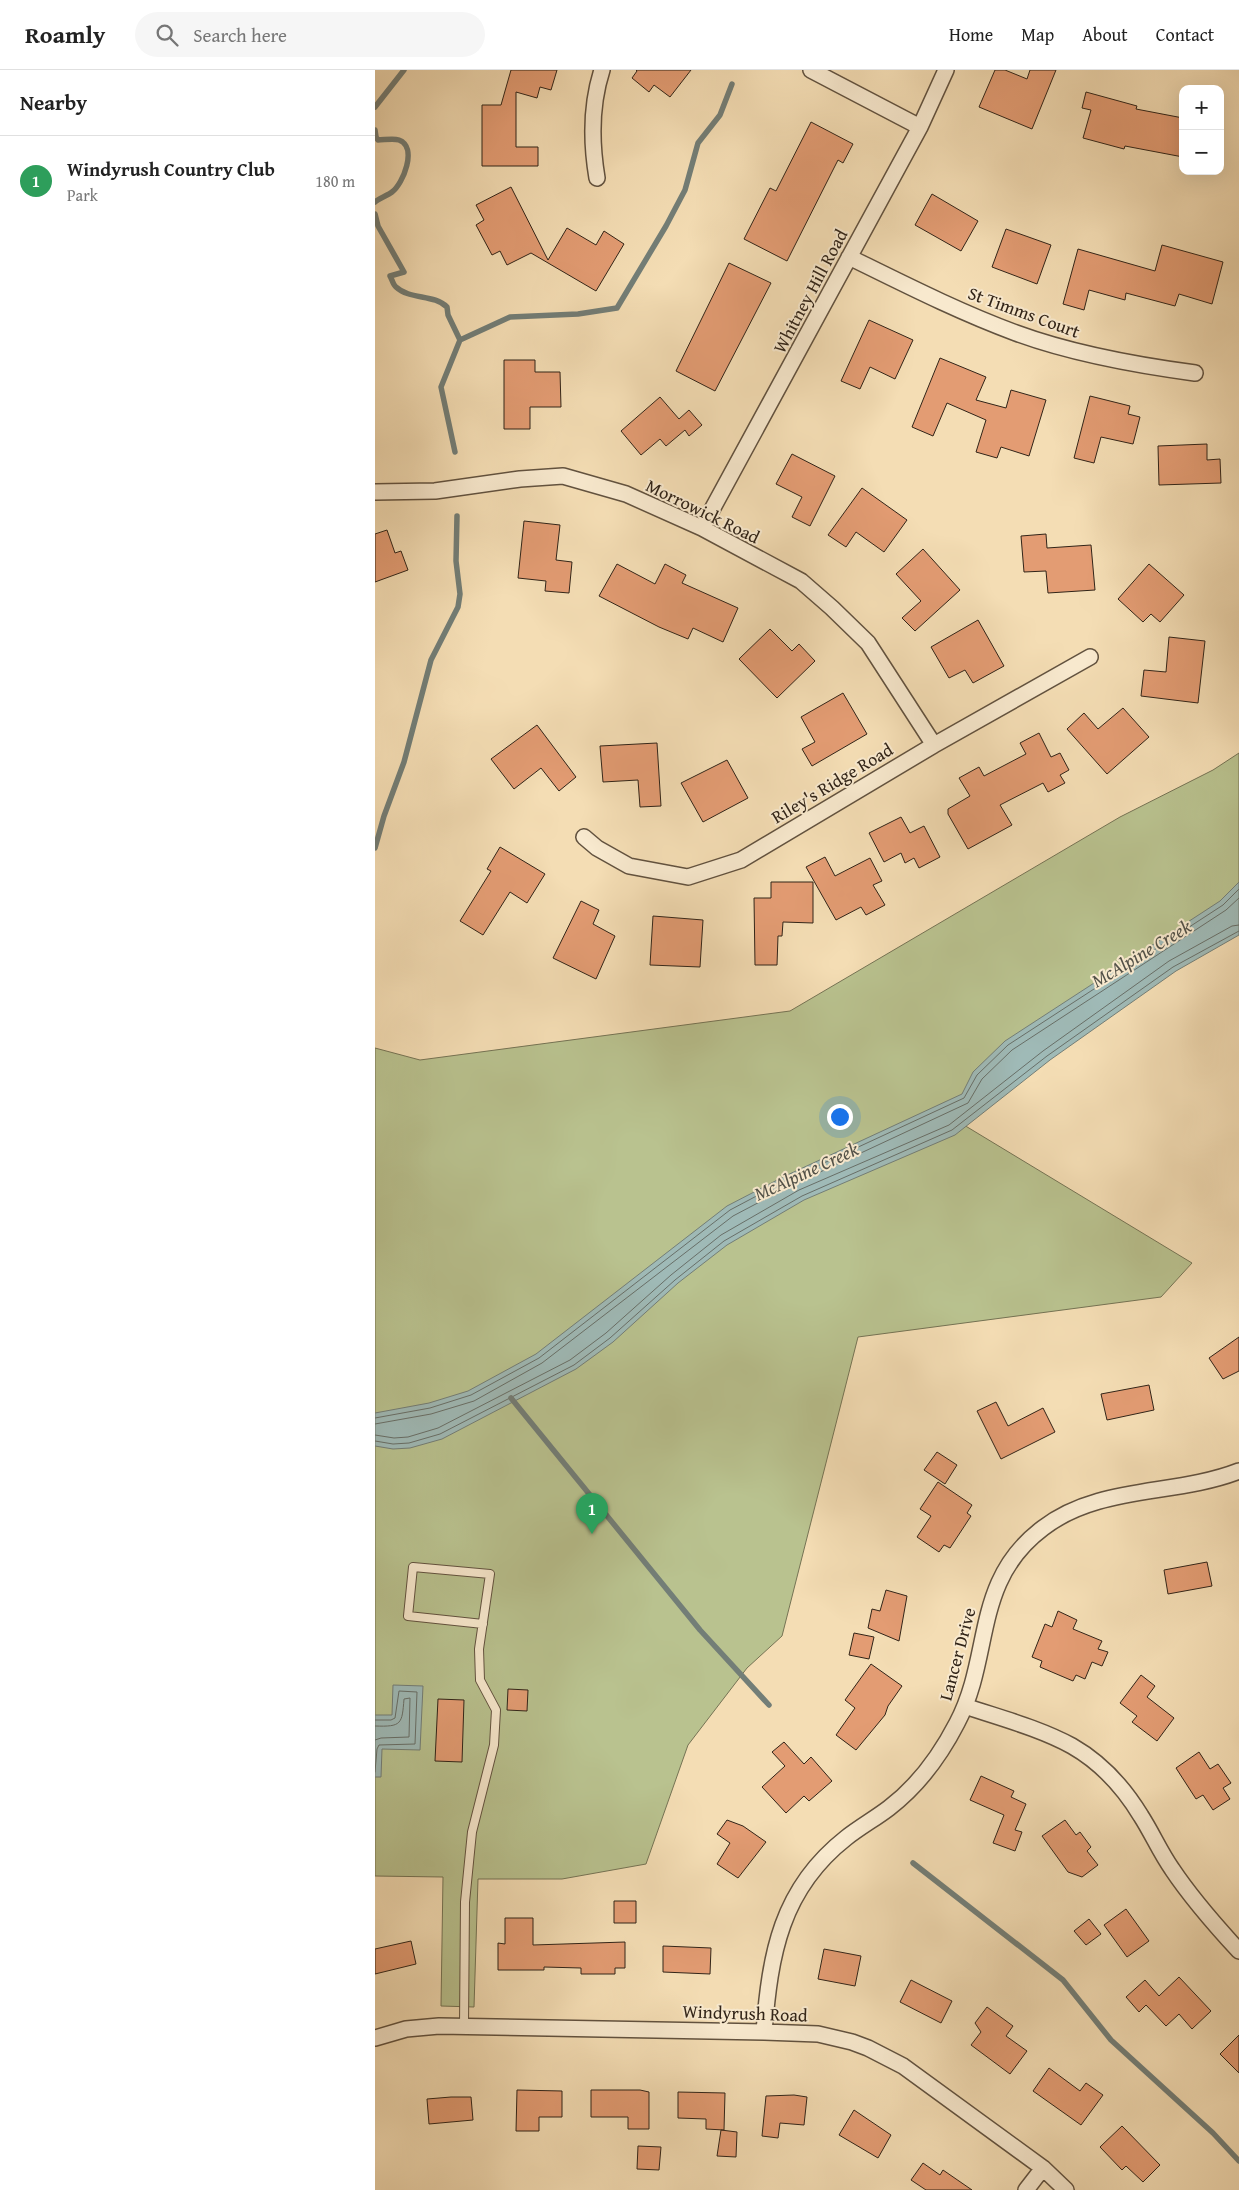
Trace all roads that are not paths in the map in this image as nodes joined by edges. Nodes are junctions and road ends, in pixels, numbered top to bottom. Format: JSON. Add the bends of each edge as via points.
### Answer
{"nodes":[{"id":1,"x":602,"y":70,"type":"edge"},
{"id":2,"x":811,"y":70,"type":"edge"},
{"id":3,"x":946,"y":70,"type":"edge"},
{"id":4,"x":920,"y":127,"type":"junction"},
{"id":5,"x":597,"y":178,"type":"dead end"},
{"id":6,"x":849,"y":257,"type":"junction"},
{"id":7,"x":1195,"y":373,"type":"dead end"},
{"id":8,"x":375,"y":492,"type":"edge"},
{"id":9,"x":703,"y":528,"type":"junction"},
{"id":10,"x":1089,"y":657,"type":"dead end"},
{"id":11,"x":934,"y":745,"type":"junction"},
{"id":12,"x":584,"y":837,"type":"dead end"},
{"id":13,"x":1239,"y":1471,"type":"edge"},
{"id":14,"x":483,"y":1624,"type":"junction"},
{"id":15,"x":965,"y":1706,"type":"junction"},
{"id":16,"x":1239,"y":1951,"type":"edge"},
{"id":17,"x":464,"y":2026,"type":"junction"},
{"id":18,"x":764,"y":2032,"type":"junction"},
{"id":19,"x":375,"y":2038,"type":"edge"},
{"id":20,"x":1043,"y":2168,"type":"junction"},
{"id":21,"x":1026,"y":2190,"type":"edge"},
{"id":22,"x":1066,"y":2190,"type":"edge"}],
"edges":[{"from":1,"to":5,"type":"street","via":[[594,109],[593,153]]},
{"from":2,"to":4,"type":"street"},
{"from":3,"to":4,"type":"street","name":"Whitney Hill Road"},
{"from":4,"to":6,"type":"street","name":"Whitney Hill Road"},
{"from":6,"to":7,"type":"street","name":"St Timms Court","via":[[924,294],[1017,333],[1072,350]]},
{"from":6,"to":9,"type":"street","name":"Whitney Hill Road"},
{"from":8,"to":9,"type":"street","name":"Morrowick Road","via":[[435,491],[563,476],[626,494]]},
{"from":9,"to":11,"type":"street","name":"Morrowick Road","via":[[801,581],[832,608],[868,643]]},
{"from":10,"to":11,"type":"street","name":"Riley's Ridge Road"},
{"from":11,"to":12,"type":"street","name":"Riley's Ridge Road","via":[[741,860],[688,877],[629,866]]},
{"from":13,"to":15,"type":"street","name":"Lancer Drive","via":[[1101,1500],[1065,1513],[1030,1538],[1012,1558],[989,1605]]},
{"from":14,"to":14,"type":"lane","via":[[490,1574],[413,1567],[408,1616]]},
{"from":14,"to":17,"type":"lane","via":[[479,1649],[480,1680],[497,1710],[494,1745],[472,1832],[465,1902]]},
{"from":15,"to":16,"type":"street","via":[[1065,1743],[1106,1772],[1141,1815],[1170,1866],[1204,1914]]},
{"from":15,"to":18,"type":"street","name":"Lancer Drive","via":[[941,1753],[914,1786],[846,1838],[803,1884],[781,1928],[771,1960]]},
{"from":17,"to":18,"type":"street","name":"Windyrush Road"},
{"from":17,"to":19,"type":"street","name":"Windyrush Road","via":[[406,2029]]},
{"from":18,"to":20,"type":"street","name":"Windyrush Road","via":[[818,2034],[884,2055]]},
{"from":20,"to":21,"type":"street"},
{"from":20,"to":22,"type":"street","name":"Windyrush Road"}]}
